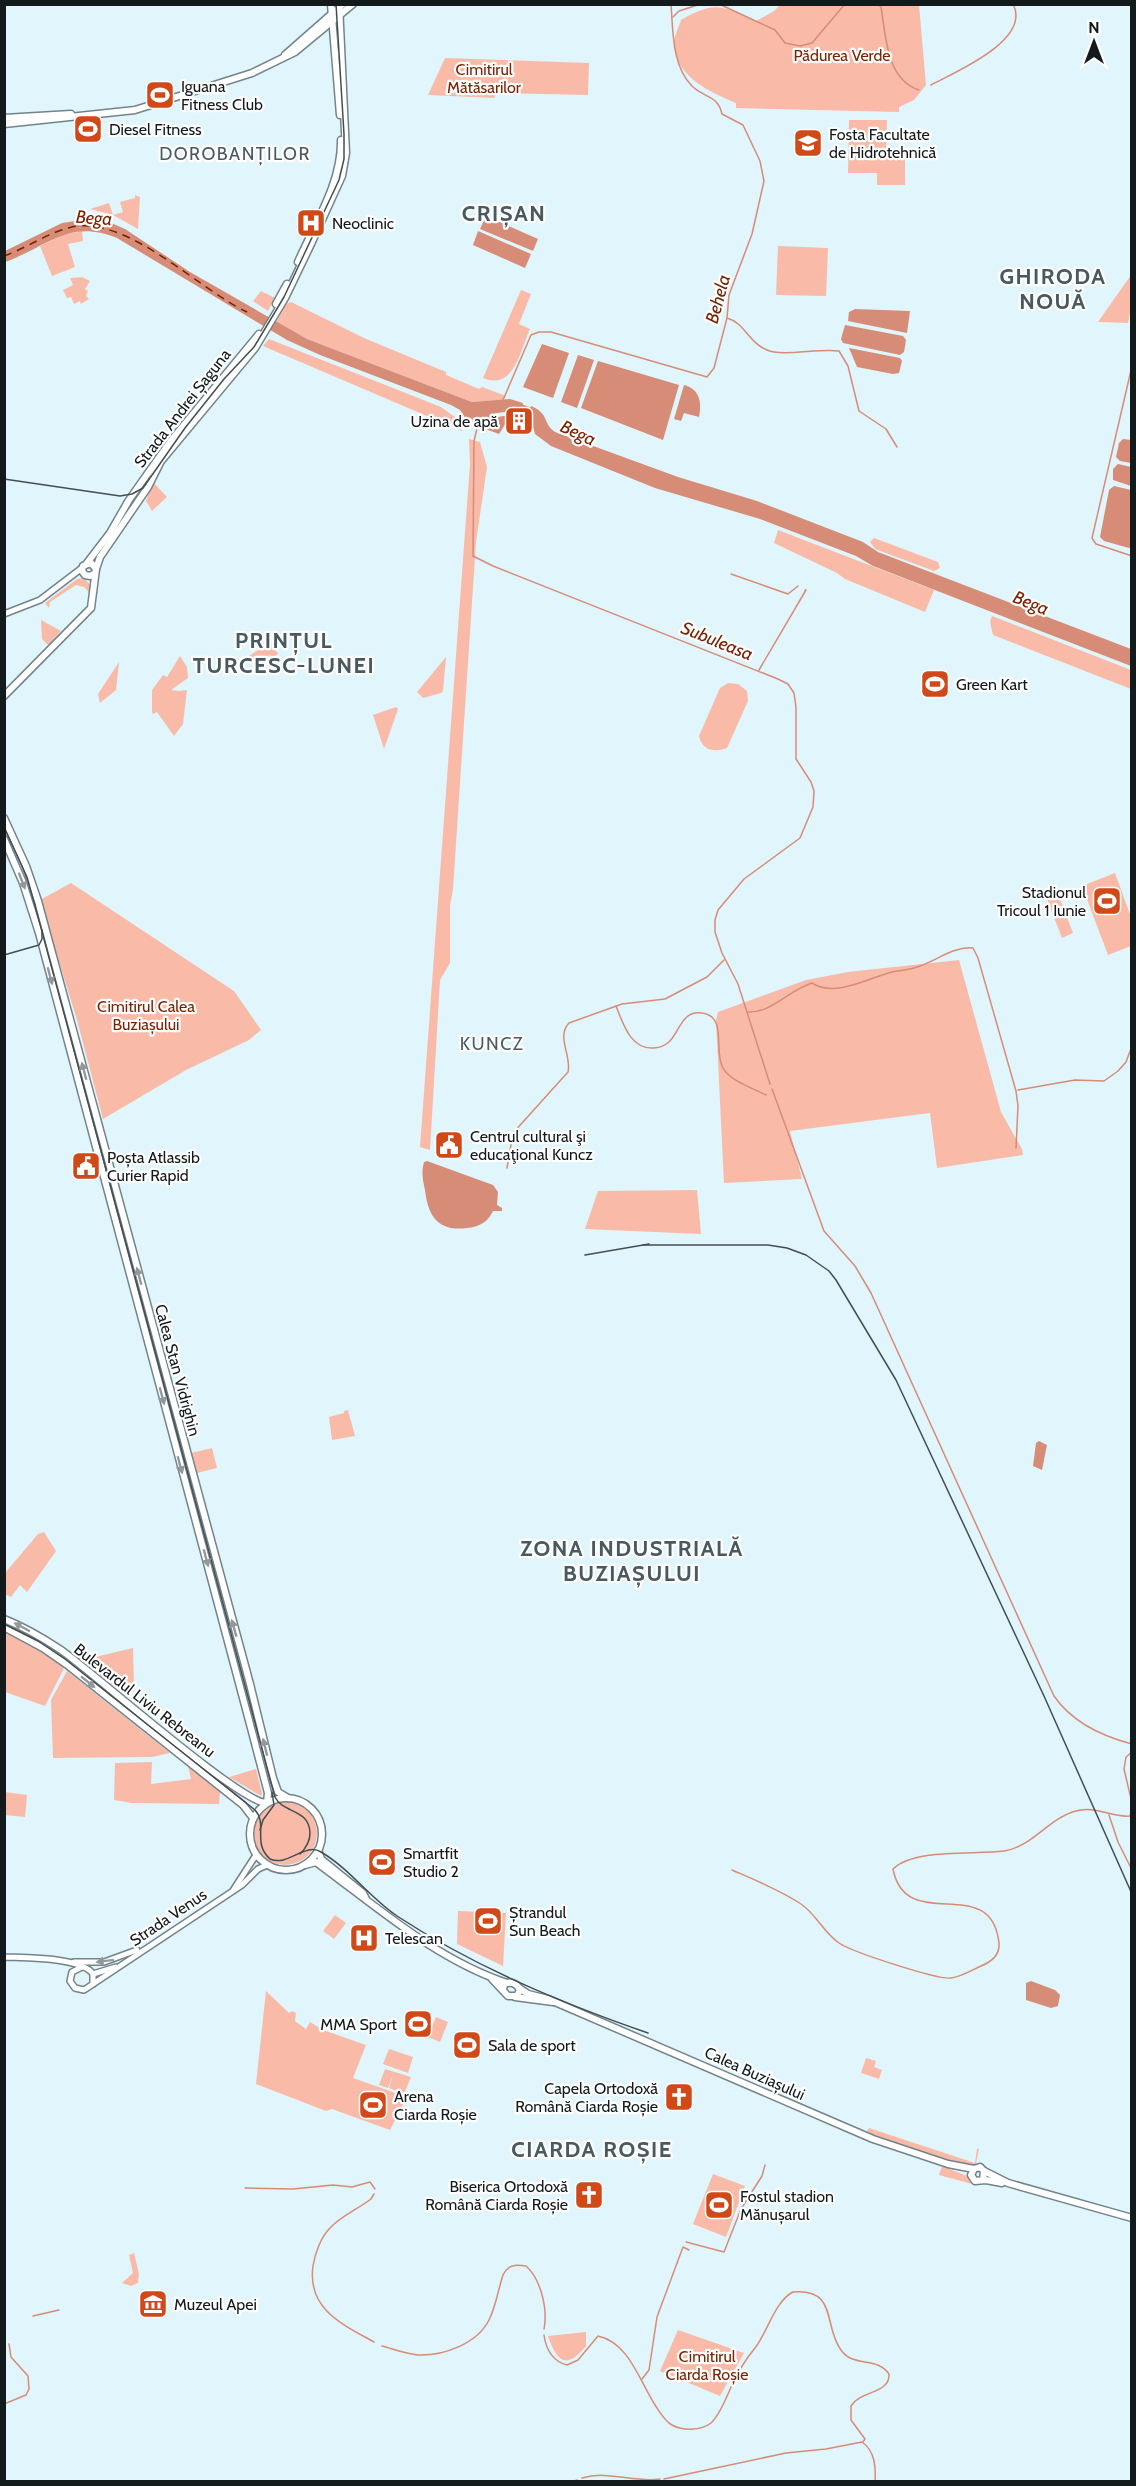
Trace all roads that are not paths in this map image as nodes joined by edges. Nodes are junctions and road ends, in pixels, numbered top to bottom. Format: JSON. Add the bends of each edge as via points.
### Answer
{"nodes":[{"id":1,"x":331,"y":4,"type":"edge"},
{"id":2,"x":353,"y":4,"type":"edge"},
{"id":3,"x":340,"y":6,"type":"edge"},
{"id":4,"x":331,"y":14,"type":"junction"},
{"id":5,"x":339,"y":17,"type":"junction"},
{"id":6,"x":332,"y":23,"type":"junction"},
{"id":7,"x":315,"y":37,"type":"junction"},
{"id":8,"x":332,"y":38,"type":"junction"},
{"id":9,"x":282,"y":58,"type":"junction"},
{"id":10,"x":78,"y":115,"type":"junction"},
{"id":11,"x":4,"y":118,"type":"edge"},
{"id":12,"x":4,"y":124,"type":"edge"},
{"id":13,"x":273,"y":314,"type":"junction"},
{"id":14,"x":260,"y":336,"type":"junction"},
{"id":15,"x":84,"y":566,"type":"junction"},
{"id":16,"x":95,"y":571,"type":"junction"},
{"id":17,"x":74,"y":576,"type":"junction"},
{"id":18,"x":86,"y":576,"type":"junction"},
{"id":19,"x":94,"y":585,"type":"junction"},
{"id":20,"x":4,"y":614,"type":"edge"},
{"id":21,"x":4,"y":696,"type":"edge"},
{"id":22,"x":4,"y":818,"type":"edge"},
{"id":23,"x":4,"y":839,"type":"edge"},
{"id":24,"x":4,"y":1619,"type":"edge"},
{"id":25,"x":4,"y":1627,"type":"edge"},
{"id":26,"x":288,"y":1798,"type":"junction"},
{"id":27,"x":267,"y":1803,"type":"junction"},
{"id":28,"x":253,"y":1818,"type":"junction"},
{"id":29,"x":318,"y":1850,"type":"junction"},
{"id":30,"x":256,"y":1855,"type":"junction"},
{"id":31,"x":267,"y":1865,"type":"junction"},
{"id":32,"x":305,"y":1865,"type":"junction"},
{"id":33,"x":234,"y":1889,"type":"junction"},
{"id":34,"x":366,"y":1899,"type":"junction"},
{"id":35,"x":147,"y":1946,"type":"junction"},
{"id":36,"x":4,"y":1957,"type":"edge"},
{"id":37,"x":58,"y":1961,"type":"junction"},
{"id":38,"x":82,"y":1966,"type":"junction"},
{"id":39,"x":116,"y":1967,"type":"junction"},
{"id":40,"x":72,"y":1972,"type":"junction"},
{"id":41,"x":93,"y":1974,"type":"junction"},
{"id":42,"x":490,"y":1977,"type":"junction"},
{"id":43,"x":507,"y":1983,"type":"junction"},
{"id":44,"x":93,"y":1984,"type":"junction"},
{"id":45,"x":519,"y":1988,"type":"junction"},
{"id":46,"x":503,"y":1990,"type":"junction"},
{"id":47,"x":514,"y":1997,"type":"junction"},
{"id":48,"x":553,"y":2002,"type":"junction"},
{"id":49,"x":948,"y":2164,"type":"junction"},
{"id":50,"x":974,"y":2169,"type":"junction"},
{"id":51,"x":984,"y":2171,"type":"junction"},
{"id":52,"x":972,"y":2178,"type":"junction"},
{"id":53,"x":983,"y":2180,"type":"junction"},
{"id":54,"x":1008,"y":2183,"type":"junction"},
{"id":55,"x":1131,"y":2218,"type":"edge"}],
"edges":[{"from":1,"to":4,"type":"main road"},
{"from":2,"to":5,"type":"main road"},
{"from":3,"to":4,"type":"main road"},
{"from":3,"to":5,"type":"main road"},
{"from":4,"to":6,"type":"main road"},
{"from":4,"to":9,"type":"main road"},
{"from":5,"to":6,"type":"main road"},
{"from":5,"to":13,"type":"main road","via":[[345,165],[311,244]]},
{"from":6,"to":7,"type":"main road"},
{"from":6,"to":8,"type":"main road"},
{"from":7,"to":8,"type":"main road","via":[[324,34]]},
{"from":7,"to":9,"type":"main road"},
{"from":8,"to":13,"type":"main road","via":[[340,113],[340,166]]},
{"from":9,"to":10,"type":"main road","via":[[252,73],[149,107]]},
{"from":10,"to":11,"type":"main road"},
{"from":10,"to":12,"type":"main road"},
{"from":13,"to":14,"type":"main road"},
{"from":14,"to":15,"type":"main road","name":"Strada Andrei Șaguna","via":[[173,437]]},
{"from":14,"to":16,"type":"main road","name":"Strada Andrei Șaguna","via":[[248,357],[161,461],[100,556]]},
{"from":15,"to":16,"type":"main road","via":[[93,564]]},
{"from":15,"to":17,"type":"main road"},
{"from":15,"to":18,"type":"main road"},
{"from":16,"to":18,"type":"main road"},
{"from":16,"to":19,"type":"main road"},
{"from":17,"to":18,"type":"main road"},
{"from":17,"to":20,"type":"main road","via":[[40,600]]},
{"from":18,"to":19,"type":"main road"},
{"from":19,"to":21,"type":"main road","via":[[88,612]]},
{"from":26,"to":22,"type":"main road","name":"Calea Stan Vidrighin","one_way":true,"via":[[278,1792],[273,1778],[49,944],[28,873]]},
{"from":23,"to":27,"type":"main road","name":"Calea Stan Vidrighin","one_way":true,"via":[[23,883],[44,953],[251,1728],[268,1793]]},
{"from":27,"to":24,"type":"main road","name":"Bulevardul Liviu Rebreanu","one_way":true,"via":[[256,1801],[219,1775],[61,1651]]},
{"from":25,"to":28,"type":"main road","name":"Bulevardul Liviu Rebreanu","one_way":true,"via":[[43,1648],[86,1679],[243,1805]]},
{"from":26,"to":27,"type":"main road"},
{"from":26,"to":29,"type":"main road","via":[[304,1803],[317,1816],[322,1831]]},
{"from":27,"to":28,"type":"main road"},
{"from":28,"to":30,"type":"main road","via":[[249,1838]]},
{"from":29,"to":32,"type":"main road"},
{"from":29,"to":34,"type":"main road","via":[[321,1859]]},
{"from":30,"to":31,"type":"main road"},
{"from":30,"to":33,"type":"main road","name":"Strada Venus"},
{"from":31,"to":32,"type":"main road","via":[[287,1870]]},
{"from":31,"to":33,"type":"main road","name":"Strada Venus"},
{"from":32,"to":34,"type":"main road","via":[[316,1862]]},
{"from":33,"to":35,"type":"main road","name":"Strada Venus"},
{"from":34,"to":42,"type":"main road","via":[[425,1941]]},
{"from":35,"to":37,"type":"main road","one_way":true,"via":[[104,1962]]},
{"from":35,"to":39,"type":"main road","name":"Strada Venus"},
{"from":36,"to":37,"type":"main road"},
{"from":37,"to":38,"type":"main road"},
{"from":37,"to":40,"type":"main road"},
{"from":38,"to":40,"type":"main road"},
{"from":38,"to":41,"type":"main road"},
{"from":39,"to":41,"type":"main road","name":"Strada Venus"},
{"from":39,"to":44,"type":"main road","name":"Strada Venus"},
{"from":40,"to":44,"type":"main road","via":[[70,1981],[77,1989],[88,1989]]},
{"from":41,"to":44,"type":"main road"},
{"from":42,"to":43,"type":"main road"},
{"from":42,"to":46,"type":"main road"},
{"from":43,"to":45,"type":"main road"},
{"from":43,"to":46,"type":"main road"},
{"from":45,"to":47,"type":"main road"},
{"from":45,"to":48,"type":"main road","name":"Calea Buziașului"},
{"from":46,"to":47,"type":"main road"},
{"from":47,"to":48,"type":"main road","name":"Calea Buziașului"},
{"from":48,"to":49,"type":"main road","name":"Calea Buziașului","via":[[873,2139]]},
{"from":49,"to":50,"type":"main road","name":"Calea Buziașului"},
{"from":49,"to":52,"type":"main road","name":"Calea Buziașului"},
{"from":50,"to":51,"type":"main road"},
{"from":50,"to":52,"type":"main road"},
{"from":51,"to":53,"type":"main road"},
{"from":51,"to":54,"type":"main road"},
{"from":52,"to":53,"type":"main road","via":[[977,2182]]},
{"from":53,"to":54,"type":"main road"},
{"from":54,"to":55,"type":"main road"}]}
